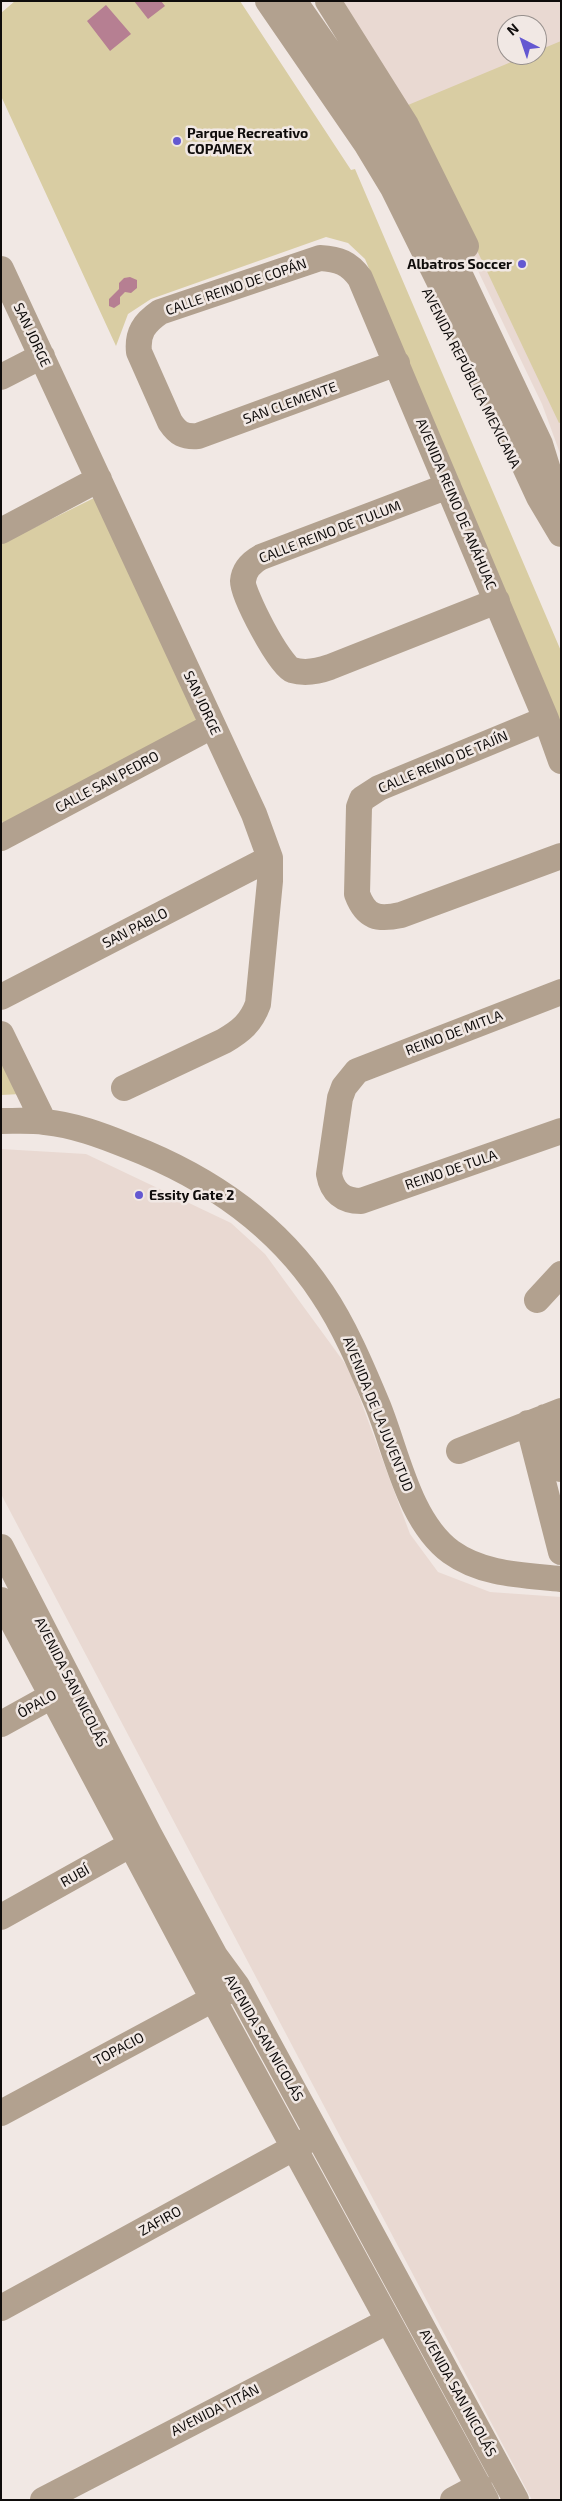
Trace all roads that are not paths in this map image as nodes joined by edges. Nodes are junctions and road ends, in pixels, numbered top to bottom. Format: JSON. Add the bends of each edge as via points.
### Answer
{"nodes":[{"id":1,"x":249,"y":1,"type":"edge"},
{"id":2,"x":268,"y":1,"type":"edge"},
{"id":3,"x":294,"y":1,"type":"edge"},
{"id":4,"x":328,"y":1,"type":"edge"},
{"id":5,"x":335,"y":259,"type":"joint"},
{"id":6,"x":1,"y":269,"type":"edge"},
{"id":7,"x":42,"y":356,"type":"junction"},
{"id":8,"x":397,"y":363,"type":"junction"},
{"id":9,"x":1,"y":377,"type":"edge"},
{"id":10,"x":181,"y":435,"type":"joint"},
{"id":11,"x":530,"y":447,"type":"junction"},
{"id":12,"x":99,"y":479,"type":"junction"},
{"id":13,"x":448,"y":486,"type":"junction"},
{"id":14,"x":552,"y":501,"type":"edge"},
{"id":15,"x":1,"y":531,"type":"edge"},
{"id":16,"x":561,"y":534,"type":"edge"},
{"id":17,"x":497,"y":601,"type":"junction"},
{"id":18,"x":546,"y":719,"type":"junction"},
{"id":19,"x":212,"y":726,"type":"junction"},
{"id":20,"x":561,"y":761,"type":"edge"},
{"id":21,"x":1,"y":838,"type":"edge"},
{"id":22,"x":561,"y":856,"type":"edge"},
{"id":23,"x":270,"y":858,"type":"junction"},
{"id":24,"x":561,"y":992,"type":"edge"},
{"id":25,"x":1,"y":997,"type":"edge"},
{"id":26,"x":1,"y":1034,"type":"edge"},
{"id":27,"x":124,"y":1088,"type":"dead end"},
{"id":28,"x":1,"y":1121,"type":"edge"},
{"id":29,"x":44,"y":1122,"type":"junction"},
{"id":30,"x":561,"y":1131,"type":"edge"},
{"id":31,"x":341,"y":1196,"type":"joint"},
{"id":32,"x":561,"y":1274,"type":"edge"},
{"id":33,"x":537,"y":1300,"type":"dead end"},
{"id":34,"x":545,"y":1417,"type":"edge"},
{"id":35,"x":459,"y":1451,"type":"dead end"},
{"id":36,"x":561,"y":1469,"type":"edge"},
{"id":37,"x":1,"y":1547,"type":"edge"},
{"id":38,"x":561,"y":1552,"type":"edge"},
{"id":39,"x":561,"y":1579,"type":"edge"},
{"id":40,"x":1,"y":1600,"type":"edge"},
{"id":41,"x":62,"y":1690,"type":"junction"},
{"id":42,"x":1,"y":1724,"type":"edge"},
{"id":43,"x":140,"y":1840,"type":"junction"},
{"id":44,"x":1,"y":1918,"type":"edge"},
{"id":45,"x":237,"y":1986,"type":"junction"},
{"id":46,"x":213,"y":1999,"type":"junction"},
{"id":47,"x":1,"y":2113,"type":"edge"},
{"id":48,"x":318,"y":2134,"type":"junction"},
{"id":49,"x":293,"y":2148,"type":"junction"},
{"id":50,"x":1,"y":2308,"type":"edge"},
{"id":51,"x":388,"y":2321,"type":"junction"},
{"id":52,"x":482,"y":2493,"type":"edge"},
{"id":53,"x":43,"y":2500,"type":"edge"},
{"id":54,"x":453,"y":2500,"type":"edge"},
{"id":55,"x":502,"y":2500,"type":"edge"},
{"id":56,"x":516,"y":2500,"type":"edge"}],
"edges":[{"from":1,"to":14,"type":"street","name":"AVENIDA REPÚBLICA MEXICANA","via":[[276,46],[374,186],[514,466]]},
{"from":2,"to":11,"type":"street","name":"AVENIDA REPÚBLICA MEXICANA","via":[[393,188]]},
{"from":3,"to":11,"type":"street","name":"AVENIDA REPÚBLICA MEXICANA","via":[[388,136],[411,176],[488,332]]},
{"from":4,"to":14,"type":"street","name":"AVENIDA REPÚBLICA MEXICANA","via":[[406,125],[510,338],[551,438]]},
{"from":5,"to":8,"type":"street","name":"AVENIDA REINO DE ANÁHUAC","via":[[352,268],[360,278]]},
{"from":5,"to":10,"type":"street","name":"CALLE REINO DE COPÁN","via":[[320,258],[160,312],[146,324],[140,332],[139,352],[170,422]]},
{"from":6,"to":7,"type":"street","name":"SAN JORGE"},
{"from":7,"to":9,"type":"street"},
{"from":7,"to":12,"type":"street","name":"SAN JORGE"},
{"from":8,"to":10,"type":"street","name":"SAN CLEMENTE","via":[[198,436]]},
{"from":8,"to":13,"type":"street","name":"AVENIDA REINO DE ANÁHUAC"},
{"from":11,"to":14,"type":"street","name":"AVENIDA REPÚBLICA MEXICANA"},
{"from":12,"to":15,"type":"street"},
{"from":12,"to":19,"type":"street","name":"SAN JORGE"},
{"from":13,"to":17,"type":"street","name":"AVENIDA REINO DE ANÁHUAC"},
{"from":13,"to":17,"type":"street","name":"CALLE REINO DE TULUM","via":[[252,562],[246,572],[244,590],[280,660],[292,670],[304,671],[330,667]]},
{"from":14,"to":16,"type":"street","name":"AVENIDA REPÚBLICA MEXICANA"},
{"from":17,"to":18,"type":"street","name":"AVENIDA REINO DE ANÁHUAC"},
{"from":18,"to":20,"type":"street","name":"AVENIDA REINO DE ANÁHUAC"},
{"from":18,"to":22,"type":"street","name":"CALLE REINO DE TAJÍN","via":[[379,788],[362,799],[357,816],[357,894],[361,905],[376,917],[386,918]]},
{"from":19,"to":21,"type":"street","name":"CALLE SAN PEDRO"},
{"from":19,"to":23,"type":"street","name":"SAN JORGE","via":[[254,814]]},
{"from":23,"to":25,"type":"street","name":"SAN PABLO"},
{"from":23,"to":27,"type":"street","name":"SAN JORGE","via":[[259,995],[254,1017],[224,1040]]},
{"from":24,"to":31,"type":"street","name":"REINO DE MITLA","via":[[369,1065],[349,1078],[340,1098],[330,1174],[334,1190]]},
{"from":26,"to":29,"type":"street"},
{"from":28,"to":29,"type":"street","name":"AVENIDA DE LA JUVENTUD"},
{"from":29,"to":39,"type":"street","name":"AVENIDA DE LA JUVENTUD","via":[[85,1130],[164,1160],[211,1186],[272,1231],[317,1286],[343,1329],[378,1406],[414,1502],[437,1539],[451,1552],[492,1571]]},
{"from":30,"to":31,"type":"street","name":"REINO DE TULA","via":[[374,1197],[354,1200]]},
{"from":32,"to":33,"type":"street"},
{"from":34,"to":35,"type":"street"},
{"from":34,"to":36,"type":"street"},
{"from":34,"to":38,"type":"street"},
{"from":37,"to":41,"type":"street","name":"AVENIDA SAN NICOLÁS"},
{"from":40,"to":41,"type":"street","name":"AVENIDA SAN NICOLÁS"},
{"from":41,"to":42,"type":"street","name":"ÓPALO"},
{"from":41,"to":43,"type":"street","name":"AVENIDA SAN NICOLÁS"},
{"from":43,"to":44,"type":"street","name":"RUBÍ"},
{"from":43,"to":45,"type":"street","name":"AVENIDA SAN NICOLÁS"},
{"from":43,"to":46,"type":"street","name":"AVENIDA SAN NICOLÁS"},
{"from":45,"to":46,"type":"street","name":"TOPACIO"},
{"from":45,"to":48,"type":"street","name":"AVENIDA SAN NICOLÁS"},
{"from":46,"to":47,"type":"street","name":"TOPACIO"},
{"from":46,"to":49,"type":"street","name":"AVENIDA SAN NICOLÁS"},
{"from":48,"to":49,"type":"street","name":"ZAFIRO"},
{"from":48,"to":51,"type":"street","via":[[333,2184],[392,2296]]},
{"from":48,"to":56,"type":"street","name":"AVENIDA SAN NICOLÁS"},
{"from":49,"to":50,"type":"street","name":"ZAFIRO"},
{"from":49,"to":51,"type":"street","name":"AVENIDA SAN NICOLÁS"},
{"from":51,"to":52,"type":"street","name":"AVENIDA SAN NICOLÁS"},
{"from":51,"to":53,"type":"street","name":"AVENIDA TITÁN"},
{"from":51,"to":55,"type":"street","via":[[408,2326]]},
{"from":52,"to":54,"type":"street"}]}
